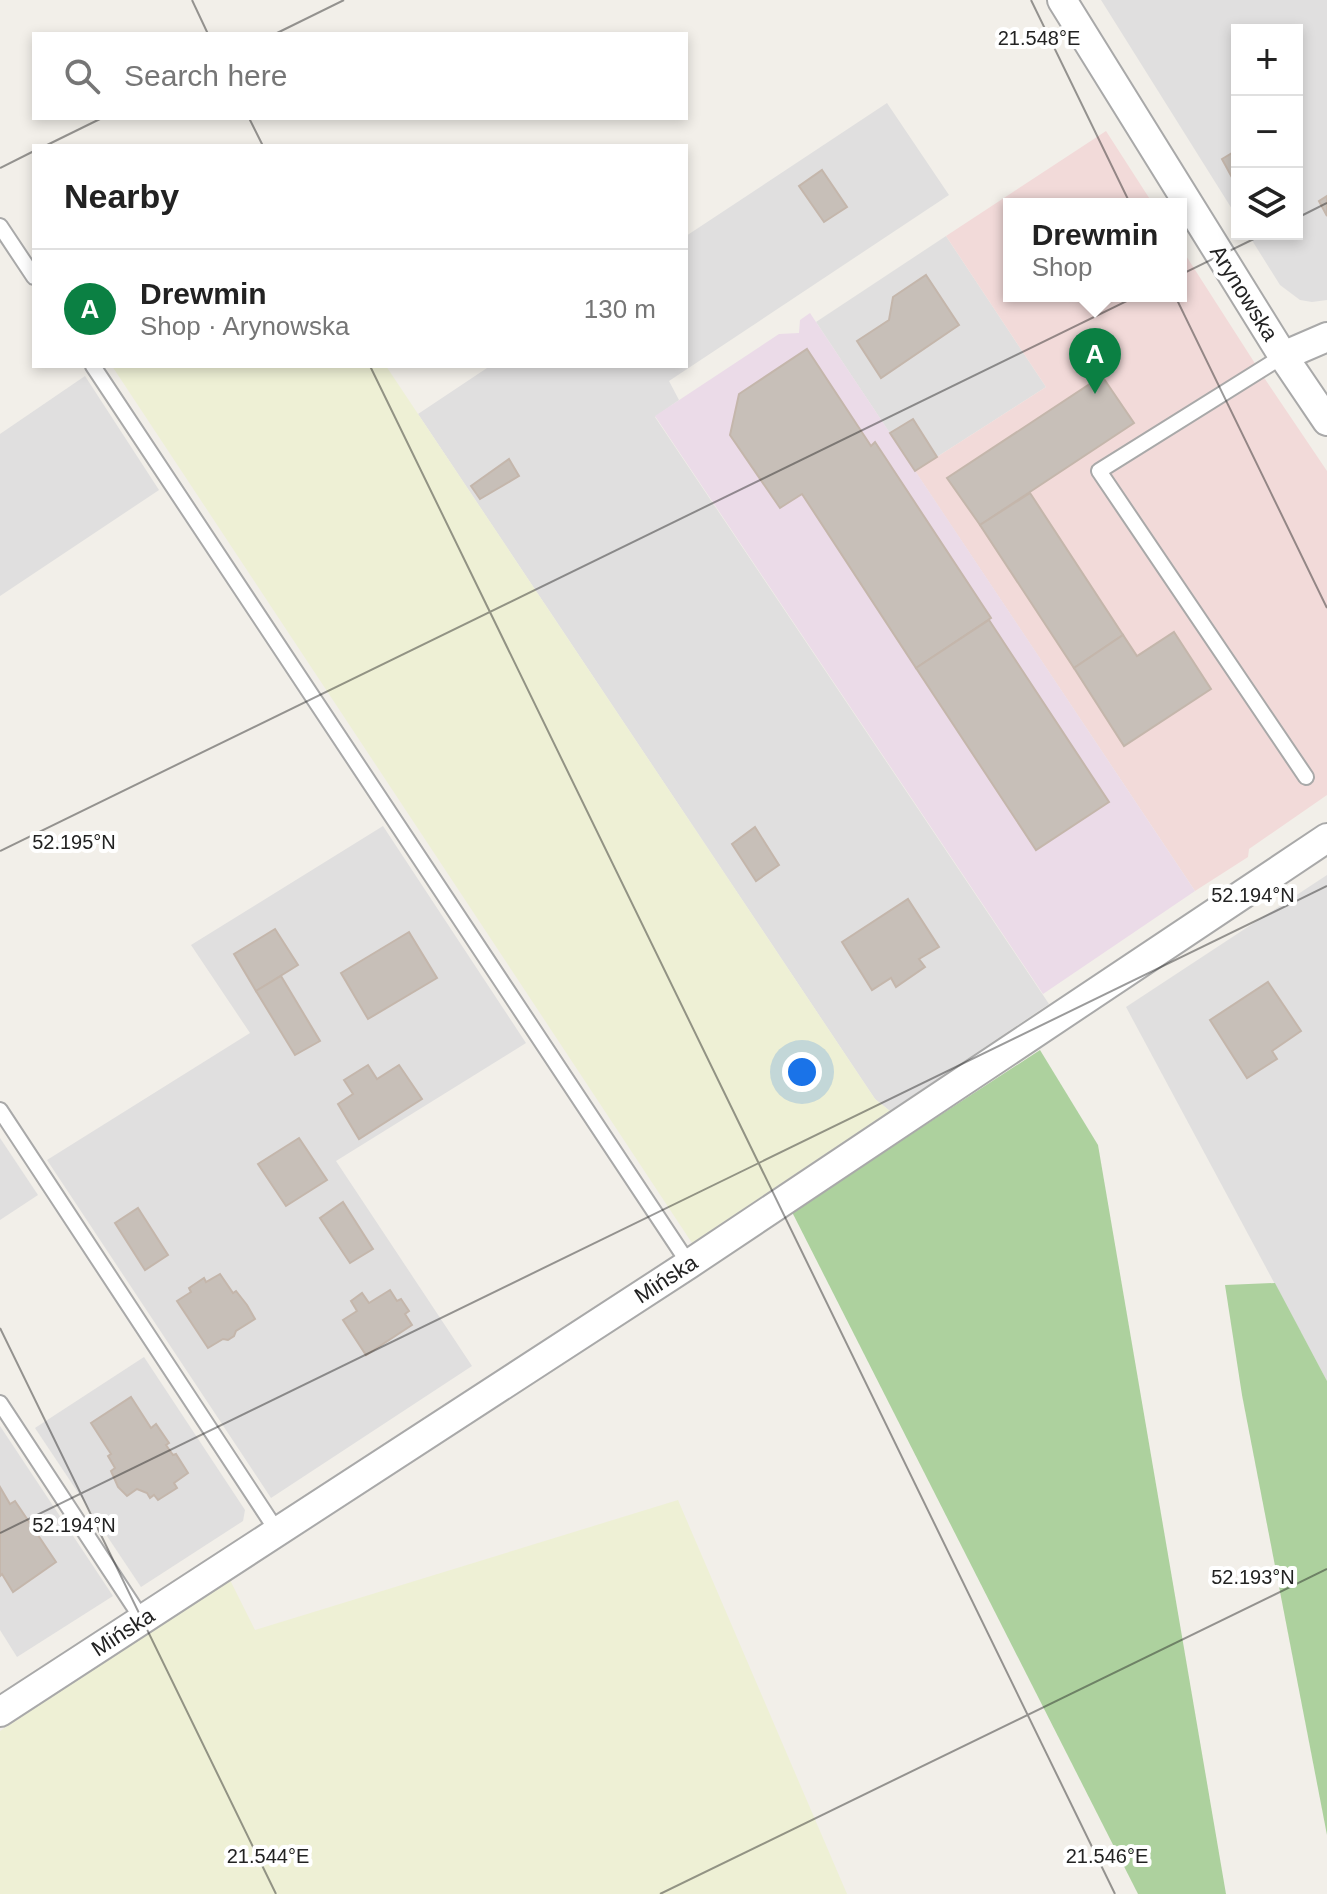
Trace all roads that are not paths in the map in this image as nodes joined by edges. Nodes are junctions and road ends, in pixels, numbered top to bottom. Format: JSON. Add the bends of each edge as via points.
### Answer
{"nodes":[{"id":1,"x":1062,"y":0,"type":"edge"},
{"id":2,"x":1185,"y":198,"type":"edge"},
{"id":3,"x":1187,"y":201,"type":"edge"},
{"id":4,"x":0,"y":226,"type":"edge"},
{"id":5,"x":32,"y":274,"type":"edge"},
{"id":6,"x":1327,"y":337,"type":"edge"},
{"id":7,"x":1283,"y":356,"type":"junction"},
{"id":8,"x":94,"y":368,"type":"edge"},
{"id":9,"x":1327,"y":421,"type":"edge"},
{"id":10,"x":1306,"y":777,"type":"dead end"},
{"id":11,"x":1327,"y":838,"type":"edge"},
{"id":12,"x":0,"y":1110,"type":"edge"},
{"id":13,"x":689,"y":1264,"type":"junction"},
{"id":14,"x":0,"y":1403,"type":"edge"},
{"id":15,"x":277,"y":1531,"type":"junction"},
{"id":16,"x":142,"y":1619,"type":"junction"},
{"id":17,"x":0,"y":1712,"type":"edge"}],
"edges":[{"from":1,"to":2,"type":"street","name":"Arynowska"},
{"from":3,"to":7,"type":"street","name":"Arynowska"},
{"from":4,"to":5,"type":"lane"},
{"from":6,"to":7,"type":"street"},
{"from":7,"to":9,"type":"street","name":"Arynowska"},
{"from":7,"to":10,"type":"lane","via":[[1099,471]]},
{"from":8,"to":13,"type":"lane"},
{"from":11,"to":13,"type":"street","name":"Mińska"},
{"from":12,"to":15,"type":"lane"},
{"from":13,"to":15,"type":"street","name":"Mińska"},
{"from":14,"to":16,"type":"lane"},
{"from":15,"to":16,"type":"street","name":"Mińska"},
{"from":16,"to":17,"type":"street","name":"Mińska"}]}
